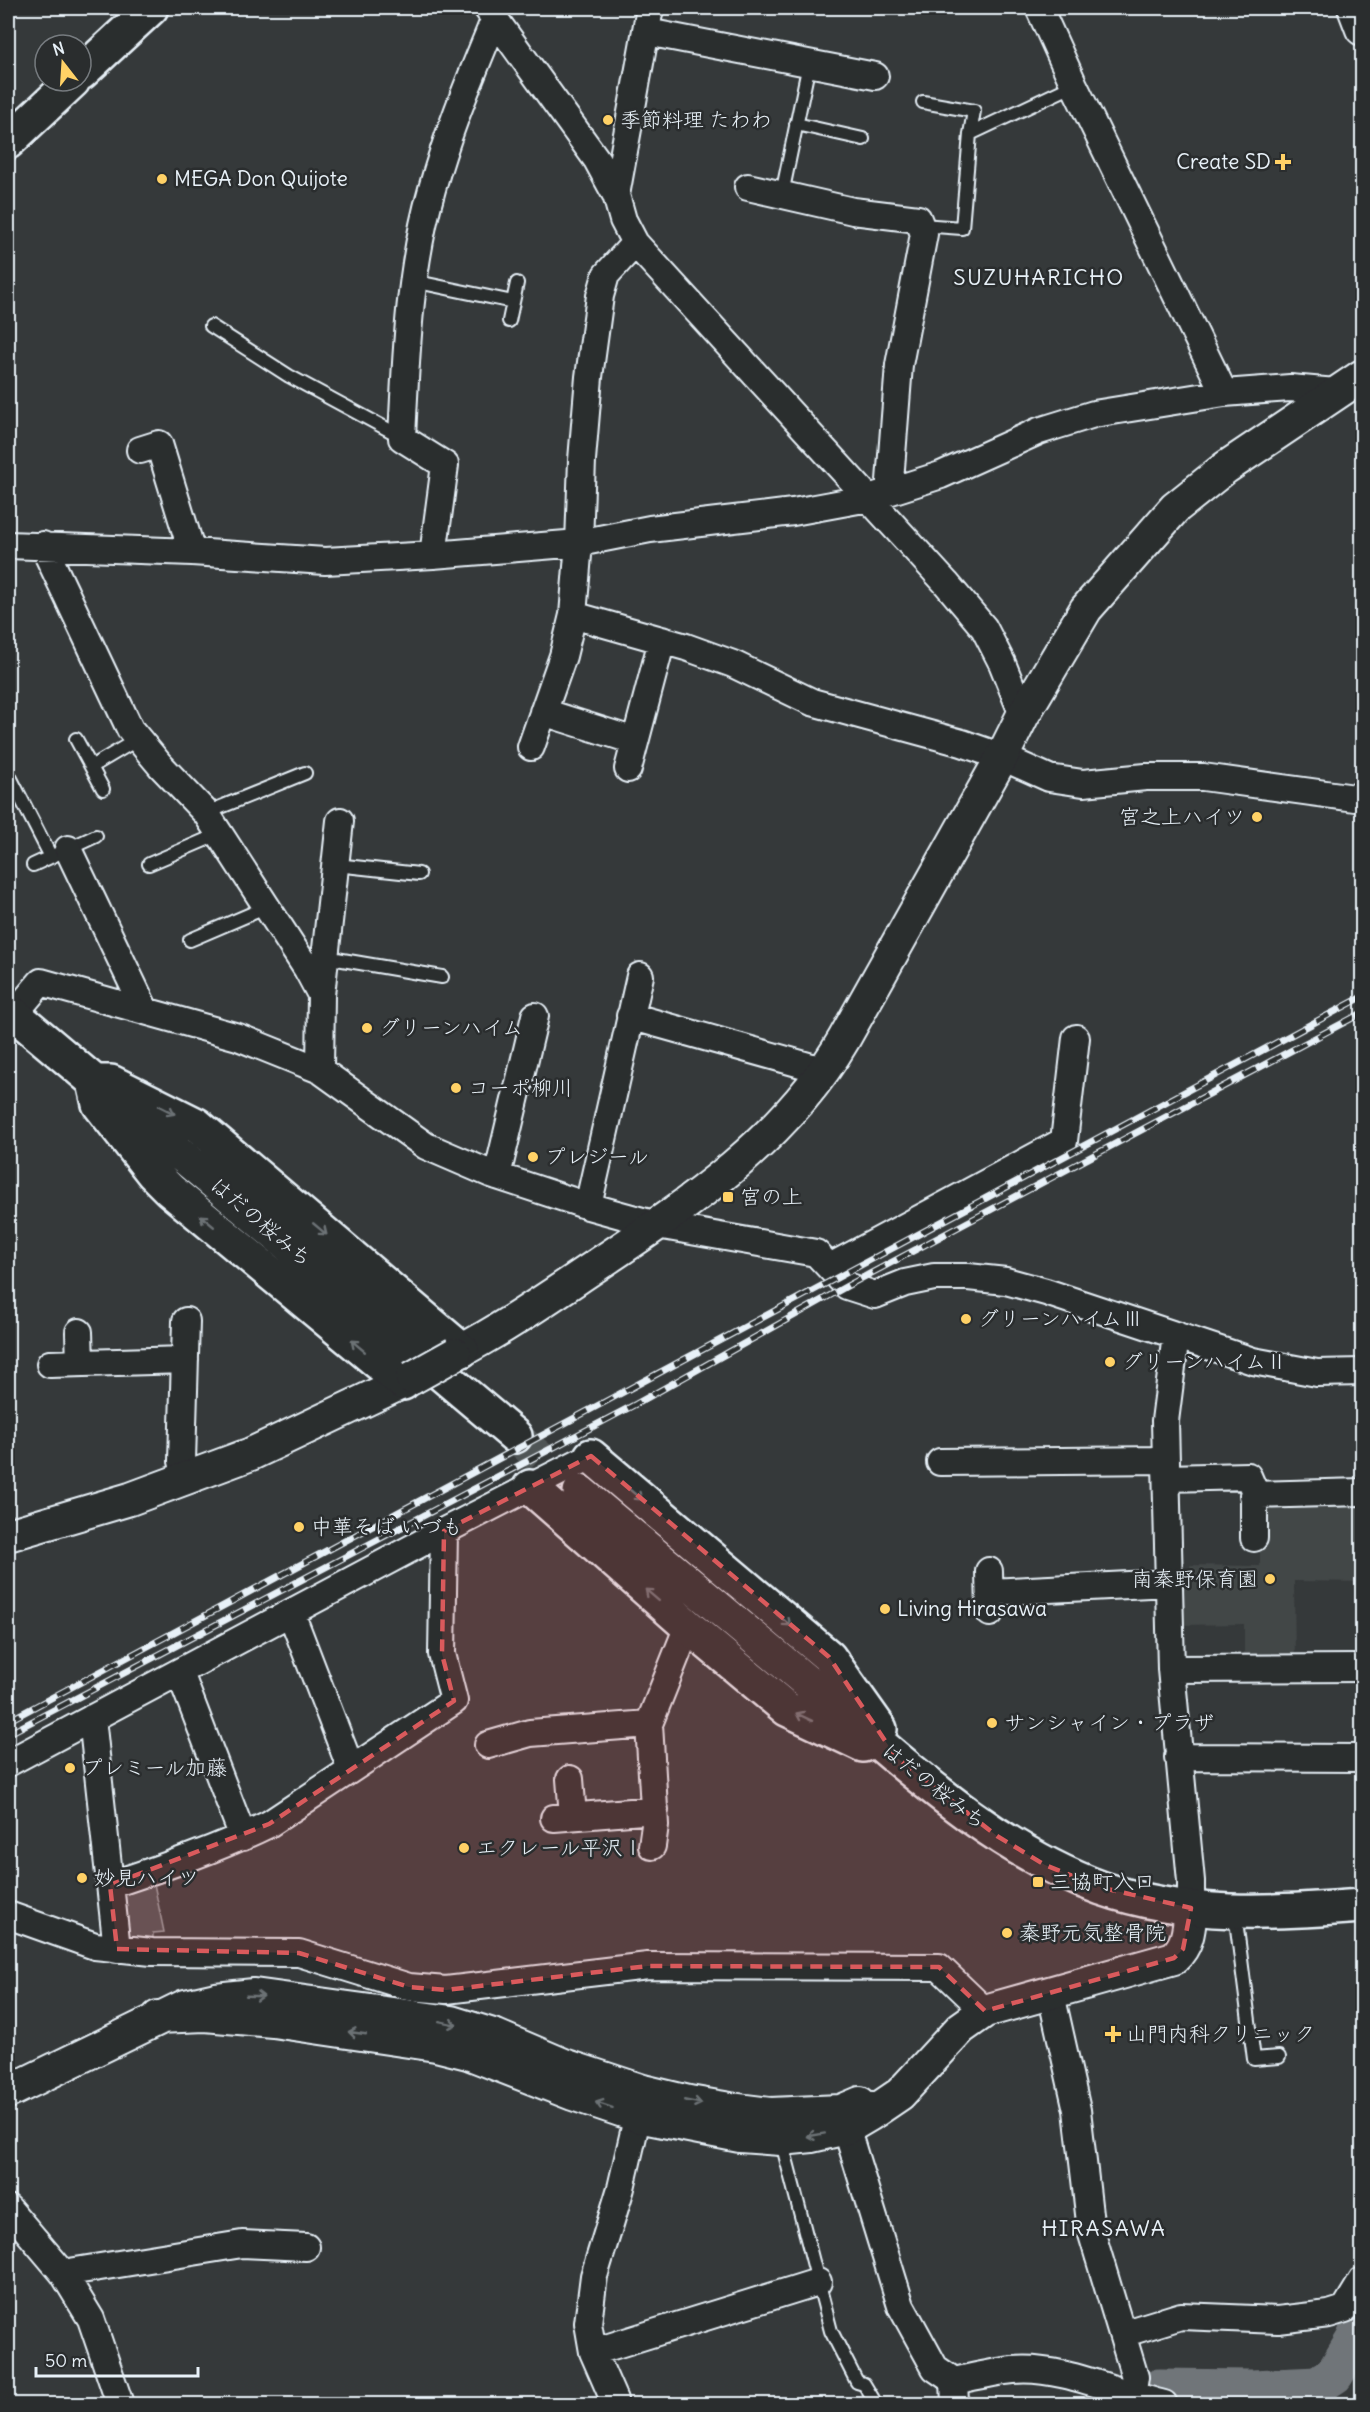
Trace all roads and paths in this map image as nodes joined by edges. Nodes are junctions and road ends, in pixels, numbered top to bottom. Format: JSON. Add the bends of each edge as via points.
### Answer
{"nodes":[{"id":1,"x":151,"y":8,"type":"edge"},
{"id":2,"x":1039,"y":8,"type":"edge"},
{"id":3,"x":1354,"y":8,"type":"edge"},
{"id":4,"x":491,"y":13,"type":"edge"},
{"id":5,"x":649,"y":20,"type":"edge"},
{"id":6,"x":1362,"y":29,"type":"edge"},
{"id":7,"x":93,"y":62,"type":"edge"},
{"id":8,"x":808,"y":64,"type":"junction"},
{"id":9,"x":876,"y":76,"type":"dead end"},
{"id":10,"x":1074,"y":85,"type":"junction"},
{"id":11,"x":60,"y":93,"type":"edge"},
{"id":12,"x":922,"y":102,"type":"dead end"},
{"id":13,"x":796,"y":124,"type":"junction"},
{"id":14,"x":970,"y":134,"type":"junction"},
{"id":15,"x":863,"y":139,"type":"dead end"},
{"id":16,"x":8,"y":142,"type":"edge"},
{"id":17,"x":748,"y":188,"type":"dead end"},
{"id":18,"x":782,"y":194,"type":"junction"},
{"id":19,"x":616,"y":195,"type":"junction"},
{"id":20,"x":921,"y":225,"type":"junction"},
{"id":21,"x":635,"y":243,"type":"junction"},
{"id":22,"x":413,"y":281,"type":"junction"},
{"id":23,"x":517,"y":283,"type":"dead end"},
{"id":24,"x":513,"y":303,"type":"junction"},
{"id":25,"x":509,"y":321,"type":"dead end"},
{"id":26,"x":211,"y":326,"type":"dead end"},
{"id":27,"x":1362,"y":376,"type":"edge"},
{"id":28,"x":1336,"y":392,"type":"junction"},
{"id":29,"x":1224,"y":393,"type":"junction"},
{"id":30,"x":402,"y":438,"type":"junction"},
{"id":31,"x":155,"y":441,"type":"dead end"},
{"id":32,"x":892,"y":490,"type":"junction"},
{"id":33,"x":869,"y":498,"type":"junction"},
{"id":34,"x":579,"y":543,"type":"junction"},
{"id":35,"x":8,"y":545,"type":"edge"},
{"id":36,"x":43,"y":545,"type":"junction"},
{"id":37,"x":192,"y":552,"type":"junction"},
{"id":38,"x":433,"y":555,"type":"junction"},
{"id":39,"x":573,"y":615,"type":"junction"},
{"id":40,"x":662,"y":640,"type":"junction"},
{"id":41,"x":543,"y":712,"type":"junction"},
{"id":42,"x":1023,"y":715,"type":"junction"},
{"id":43,"x":76,"y":739,"type":"dead end"},
{"id":44,"x":138,"y":739,"type":"junction"},
{"id":45,"x":635,"y":741,"type":"junction"},
{"id":46,"x":531,"y":747,"type":"dead end"},
{"id":47,"x":1002,"y":757,"type":"junction"},
{"id":48,"x":91,"y":767,"type":"junction"},
{"id":49,"x":628,"y":769,"type":"dead end"},
{"id":50,"x":8,"y":773,"type":"edge"},
{"id":51,"x":305,"y":773,"type":"dead end"},
{"id":52,"x":103,"y":789,"type":"dead end"},
{"id":53,"x":1362,"y":800,"type":"edge"},
{"id":54,"x":340,"y":821,"type":"dead end"},
{"id":55,"x":212,"y":824,"type":"junction"},
{"id":56,"x":96,"y":837,"type":"dead end"},
{"id":57,"x":59,"y":853,"type":"junction"},
{"id":58,"x":149,"y":864,"type":"dead end"},
{"id":59,"x":33,"y":865,"type":"dead end"},
{"id":60,"x":336,"y":865,"type":"junction"},
{"id":61,"x":419,"y":874,"type":"dead end"},
{"id":62,"x":267,"y":907,"type":"junction"},
{"id":63,"x":190,"y":940,"type":"dead end"},
{"id":64,"x":325,"y":957,"type":"junction"},
{"id":65,"x":640,"y":976,"type":"dead end"},
{"id":66,"x":442,"y":977,"type":"dead end"},
{"id":67,"x":321,"y":995,"type":"junction"},
{"id":68,"x":145,"y":1010,"type":"junction"},
{"id":69,"x":10,"y":1012,"type":"edge"},
{"id":70,"x":535,"y":1016,"type":"dead end"},
{"id":71,"x":630,"y":1016,"type":"junction"},
{"id":72,"x":1076,"y":1038,"type":"dead end"},
{"id":73,"x":320,"y":1070,"type":"junction"},
{"id":74,"x":825,"y":1071,"type":"junction"},
{"id":75,"x":94,"y":1082,"type":"junction"},
{"id":76,"x":497,"y":1176,"type":"junction"},
{"id":77,"x":588,"y":1206,"type":"junction"},
{"id":78,"x":657,"y":1225,"type":"junction"},
{"id":79,"x":830,"y":1268,"type":"junction"},
{"id":80,"x":186,"y":1321,"type":"dead end"},
{"id":81,"x":79,"y":1332,"type":"dead end"},
{"id":82,"x":1176,"y":1335,"type":"junction"},
{"id":83,"x":458,"y":1352,"type":"junction"},
{"id":84,"x":185,"y":1360,"type":"junction"},
{"id":85,"x":80,"y":1363,"type":"junction"},
{"id":86,"x":50,"y":1364,"type":"dead end"},
{"id":87,"x":1362,"y":1372,"type":"edge"},
{"id":88,"x":407,"y":1380,"type":"junction"},
{"id":89,"x":515,"y":1436,"type":"tunnel mouth"},
{"id":90,"x":591,"y":1456,"type":"joint"},
{"id":91,"x":940,"y":1462,"type":"dead end"},
{"id":92,"x":1166,"y":1469,"type":"junction"},
{"id":93,"x":186,"y":1479,"type":"junction"},
{"id":94,"x":1354,"y":1486,"type":"edge"},
{"id":95,"x":530,"y":1487,"type":"junction"},
{"id":96,"x":580,"y":1492,"type":"tunnel mouth"},
{"id":97,"x":1254,"y":1495,"type":"junction"},
{"id":98,"x":444,"y":1531,"type":"junction"},
{"id":99,"x":8,"y":1535,"type":"edge"},
{"id":100,"x":1254,"y":1538,"type":"dead end"},
{"id":101,"x":1169,"y":1583,"type":"junction"},
{"id":102,"x":990,"y":1592,"type":"dead end"},
{"id":103,"x":291,"y":1612,"type":"junction"},
{"id":104,"x":690,"y":1628,"type":"junction"},
{"id":105,"x":1362,"y":1668,"type":"edge"},
{"id":106,"x":1172,"y":1669,"type":"junction"},
{"id":107,"x":180,"y":1673,"type":"junction"},
{"id":108,"x":92,"y":1718,"type":"junction"},
{"id":109,"x":649,"y":1724,"type":"junction"},
{"id":110,"x":488,"y":1744,"type":"dead end"},
{"id":111,"x":896,"y":1757,"type":"junction"},
{"id":112,"x":1178,"y":1757,"type":"junction"},
{"id":113,"x":1362,"y":1758,"type":"edge"},
{"id":114,"x":8,"y":1763,"type":"edge"},
{"id":115,"x":351,"y":1769,"type":"junction"},
{"id":116,"x":570,"y":1779,"type":"dead end"},
{"id":117,"x":655,"y":1810,"type":"junction"},
{"id":118,"x":243,"y":1837,"type":"junction"},
{"id":119,"x":652,"y":1846,"type":"dead end"},
{"id":120,"x":110,"y":1885,"type":"junction"},
{"id":121,"x":1362,"y":1906,"type":"edge"},
{"id":122,"x":1191,"y":1908,"type":"junction"},
{"id":123,"x":1234,"y":1911,"type":"junction"},
{"id":124,"x":8,"y":1915,"type":"edge"},
{"id":125,"x":117,"y":1949,"type":"junction"},
{"id":126,"x":1051,"y":1994,"type":"junction"},
{"id":127,"x":985,"y":2011,"type":"junction"},
{"id":128,"x":405,"y":2014,"type":"junction"},
{"id":129,"x":1279,"y":2057,"type":"dead end"},
{"id":130,"x":8,"y":2092,"type":"edge"},
{"id":131,"x":641,"y":2103,"type":"junction"},
{"id":132,"x":844,"y":2119,"type":"junction"},
{"id":133,"x":781,"y":2139,"type":"junction"},
{"id":134,"x":8,"y":2208,"type":"edge"},
{"id":135,"x":306,"y":2247,"type":"dead end"},
{"id":136,"x":63,"y":2273,"type":"junction"},
{"id":137,"x":1362,"y":2281,"type":"edge"},
{"id":138,"x":818,"y":2282,"type":"junction"},
{"id":139,"x":1122,"y":2334,"type":"junction"},
{"id":140,"x":593,"y":2352,"type":"junction"},
{"id":141,"x":955,"y":2393,"type":"edge"},
{"id":142,"x":1132,"y":2401,"type":"edge"},
{"id":143,"x":615,"y":2402,"type":"edge"},
{"id":144,"x":120,"y":2404,"type":"edge"},
{"id":145,"x":876,"y":2404,"type":"edge"},
{"id":146,"x":1164,"y":2404,"type":"edge"}],
"edges":[{"from":1,"to":7,"type":"main road"},
{"from":2,"to":10,"type":"street"},
{"from":3,"to":6,"type":"street"},
{"from":4,"to":19,"type":"street","via":[[597,160]]},
{"from":4,"to":22,"type":"street","via":[[431,191]]},
{"from":5,"to":8,"type":"street"},
{"from":5,"to":19,"type":"street"},
{"from":8,"to":9,"type":"street"},
{"from":8,"to":13,"type":"lane"},
{"from":10,"to":14,"type":"lane"},
{"from":10,"to":29,"type":"street"},
{"from":11,"to":16,"type":"main road"},
{"from":12,"to":14,"type":"lane","via":[[974,111]]},
{"from":13,"to":15,"type":"lane"},
{"from":13,"to":18,"type":"lane"},
{"from":14,"to":20,"type":"lane","via":[[962,228]]},
{"from":17,"to":18,"type":"street"},
{"from":18,"to":20,"type":"street","via":[[853,211],[918,219]]},
{"from":19,"to":21,"type":"street"},
{"from":20,"to":32,"type":"street","via":[[924,234],[899,365]]},
{"from":21,"to":33,"type":"street"},
{"from":21,"to":34,"type":"street","via":[[606,274],[600,296],[582,459]]},
{"from":22,"to":24,"type":"lane"},
{"from":22,"to":30,"type":"street"},
{"from":23,"to":24,"type":"lane"},
{"from":24,"to":25,"type":"lane"},
{"from":26,"to":30,"type":"lane","via":[[289,376]]},
{"from":27,"to":28,"type":"street"},
{"from":28,"to":29,"type":"street","via":[[1290,388]]},
{"from":28,"to":42,"type":"street","via":[[1225,468],[1175,508],[1086,609]]},
{"from":29,"to":32,"type":"street","via":[[1094,414],[1040,431],[940,475]]},
{"from":30,"to":38,"type":"street","via":[[445,465]]},
{"from":31,"to":37,"type":"street"},
{"from":32,"to":33,"type":"street"},
{"from":33,"to":34,"type":"street"},
{"from":33,"to":42,"type":"street","via":[[984,628]]},
{"from":34,"to":38,"type":"street"},
{"from":34,"to":39,"type":"street"},
{"from":35,"to":36,"type":"street"},
{"from":36,"to":37,"type":"street"},
{"from":36,"to":44,"type":"street"},
{"from":37,"to":38,"type":"street","via":[[325,561]]},
{"from":39,"to":40,"type":"street"},
{"from":39,"to":41,"type":"street"},
{"from":40,"to":45,"type":"street"},
{"from":40,"to":47,"type":"street","via":[[733,664],[812,702]]},
{"from":41,"to":45,"type":"street"},
{"from":41,"to":46,"type":"street"},
{"from":42,"to":47,"type":"street"},
{"from":43,"to":48,"type":"lane"},
{"from":44,"to":48,"type":"lane"},
{"from":44,"to":55,"type":"street"},
{"from":45,"to":49,"type":"street"},
{"from":47,"to":53,"type":"street","via":[[1050,778],[1083,783],[1203,777]]},
{"from":47,"to":74,"type":"street"},
{"from":48,"to":52,"type":"lane"},
{"from":50,"to":57,"type":"lane"},
{"from":51,"to":55,"type":"lane"},
{"from":54,"to":60,"type":"street"},
{"from":55,"to":58,"type":"lane"},
{"from":55,"to":62,"type":"street"},
{"from":56,"to":57,"type":"lane"},
{"from":57,"to":59,"type":"lane"},
{"from":57,"to":68,"type":"street"},
{"from":60,"to":61,"type":"lane"},
{"from":60,"to":64,"type":"street"},
{"from":62,"to":63,"type":"lane"},
{"from":62,"to":67,"type":"street"},
{"from":64,"to":66,"type":"lane"},
{"from":64,"to":67,"type":"street"},
{"from":65,"to":71,"type":"street"},
{"from":67,"to":73,"type":"street"},
{"from":68,"to":69,"type":"street","via":[[41,982]]},
{"from":68,"to":73,"type":"street","via":[[238,1037]]},
{"from":69,"to":75,"type":"main road","name":"はだの桜みち"},
{"from":70,"to":76,"type":"street"},
{"from":71,"to":74,"type":"street"},
{"from":71,"to":77,"type":"street"},
{"from":72,"to":79,"type":"street","via":[[1064,1141]]},
{"from":73,"to":76,"type":"street","via":[[426,1146]]},
{"from":74,"to":78,"type":"street","via":[[758,1147]]},
{"from":75,"to":83,"type":"main road","one_way":true,"via":[[111,1082],[197,1125]]},
{"from":88,"to":75,"type":"main road","one_way":true,"via":[[170,1190],[99,1104]]},
{"from":75,"to":89,"type":"main road","name":"はだの桜みち"},
{"from":76,"to":77,"type":"street"},
{"from":77,"to":78,"type":"street"},
{"from":78,"to":79,"type":"street","via":[[816,1253]]},
{"from":78,"to":83,"type":"street"},
{"from":79,"to":82,"type":"street","via":[[847,1286],[874,1295],[934,1277],[1006,1281]]},
{"from":80,"to":84,"type":"street"},
{"from":81,"to":85,"type":"street"},
{"from":82,"to":87,"type":"street","via":[[1253,1361],[1291,1369]]},
{"from":82,"to":92,"type":"street","via":[[1165,1421]]},
{"from":83,"to":88,"type":"street","bridge":true},
{"from":84,"to":85,"type":"street"},
{"from":84,"to":93,"type":"street","via":[[182,1461]]},
{"from":85,"to":86,"type":"street"},
{"from":88,"to":93,"type":"street","via":[[251,1454]]},
{"from":90,"to":95,"type":"street"},
{"from":90,"to":111,"type":"main road","one_way":true,"via":[[829,1658]]},
{"from":91,"to":92,"type":"street","via":[[1045,1451]]},
{"from":92,"to":97,"type":"street","via":[[1248,1476]]},
{"from":92,"to":101,"type":"street"},
{"from":93,"to":99,"type":"street"},
{"from":94,"to":97,"type":"street"},
{"from":95,"to":98,"type":"street"},
{"from":104,"to":95,"type":"main road","one_way":true},
{"from":96,"to":111,"type":"main road","name":"はだの桜みち"},
{"from":97,"to":100,"type":"street"},
{"from":98,"to":103,"type":"street"},
{"from":98,"to":115,"type":"street","via":[[442,1654],[454,1701]]},
{"from":101,"to":102,"type":"street","via":[[1074,1597]]},
{"from":101,"to":106,"type":"street"},
{"from":103,"to":107,"type":"street"},
{"from":103,"to":115,"type":"street"},
{"from":104,"to":109,"type":"street"},
{"from":111,"to":104,"type":"main road","one_way":true,"via":[[866,1747],[787,1708]]},
{"from":105,"to":106,"type":"street"},
{"from":106,"to":112,"type":"street"},
{"from":107,"to":108,"type":"street"},
{"from":107,"to":118,"type":"street"},
{"from":108,"to":114,"type":"street"},
{"from":108,"to":120,"type":"street"},
{"from":109,"to":110,"type":"street","via":[[530,1732]]},
{"from":109,"to":117,"type":"street"},
{"from":111,"to":122,"type":"main road","name":"はだの桜みち","via":[[997,1836],[1045,1865],[1103,1888]]},
{"from":112,"to":113,"type":"street"},
{"from":112,"to":122,"type":"street"},
{"from":115,"to":118,"type":"street"},
{"from":116,"to":117,"type":"street","via":[[563,1817]]},
{"from":117,"to":119,"type":"street"},
{"from":118,"to":120,"type":"street"},
{"from":120,"to":125,"type":"street"},
{"from":121,"to":123,"type":"main road","name":"はだの桜みち","via":[[1267,1913]]},
{"from":122,"to":123,"type":"main road","name":"はだの桜みち"},
{"from":122,"to":126,"type":"street","via":[[1187,1939],[1174,1958]]},
{"from":123,"to":129,"type":"lane","via":[[1254,2059]]},
{"from":124,"to":125,"type":"street","via":[[95,1946]]},
{"from":125,"to":128,"type":"street","via":[[299,1953]]},
{"from":126,"to":127,"type":"street"},
{"from":126,"to":139,"type":"street","via":[[1077,2110],[1091,2231]]},
{"from":127,"to":128,"type":"street","via":[[939,1967],[648,1966],[446,1990]]},
{"from":127,"to":132,"type":"street","via":[[961,2028],[932,2059]]},
{"from":128,"to":130,"type":"street","via":[[254,1995],[216,1999],[158,2017]]},
{"from":128,"to":131,"type":"street","via":[[451,2022],[496,2036]]},
{"from":131,"to":132,"type":"street","one_way":true,"via":[[689,2102],[770,2114]]},
{"from":131,"to":133,"type":"street","via":[[730,2134]]},
{"from":131,"to":140,"type":"street","via":[[594,2276],[588,2323]]},
{"from":132,"to":133,"type":"street","one_way":true,"via":[[812,2136]]},
{"from":132,"to":141,"type":"street","via":[[901,2306],[935,2368]]},
{"from":133,"to":138,"type":"lane"},
{"from":134,"to":136,"type":"street"},
{"from":135,"to":136,"type":"street","via":[[242,2244]]},
{"from":136,"to":144,"type":"street","via":[[91,2319]]},
{"from":137,"to":139,"type":"street","via":[[1345,2309],[1329,2314],[1278,2320],[1180,2316]]},
{"from":138,"to":140,"type":"street"},
{"from":138,"to":145,"type":"lane","via":[[831,2331],[857,2382],[864,2384]]},
{"from":139,"to":142,"type":"street","via":[[1135,2378]]},
{"from":140,"to":143,"type":"street"},
{"from":141,"to":142,"type":"street","via":[[1014,2369],[1063,2373]]},
{"from":142,"to":146,"type":"street"}]}
